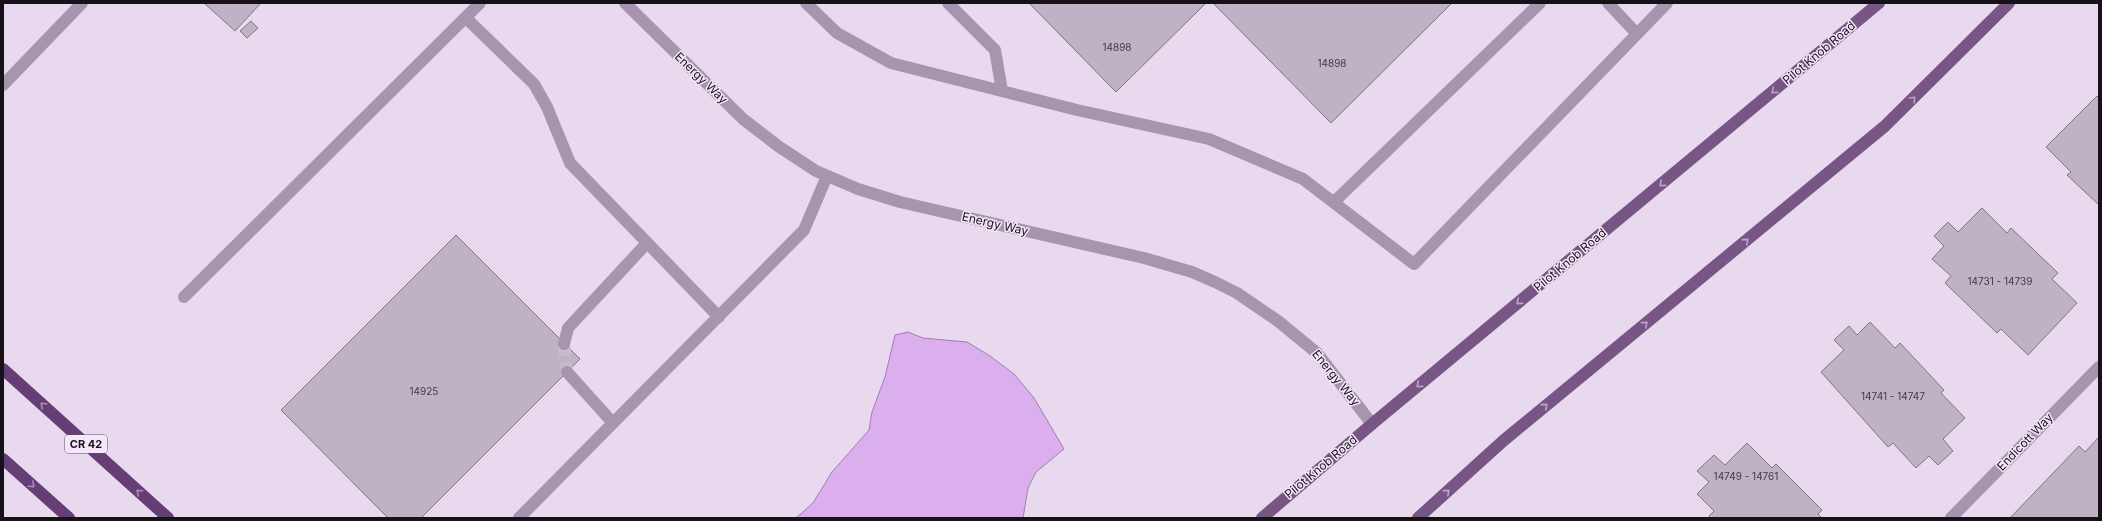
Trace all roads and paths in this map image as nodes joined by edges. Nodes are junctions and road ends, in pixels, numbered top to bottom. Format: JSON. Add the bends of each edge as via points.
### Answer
{"nodes":[{"id":1,"x":82,"y":3,"type":"edge"},
{"id":2,"x":480,"y":3,"type":"edge"},
{"id":3,"x":625,"y":3,"type":"edge"},
{"id":4,"x":806,"y":3,"type":"edge"},
{"id":5,"x":948,"y":3,"type":"edge"},
{"id":6,"x":1540,"y":3,"type":"edge"},
{"id":7,"x":1608,"y":3,"type":"edge"},
{"id":8,"x":1667,"y":3,"type":"edge"},
{"id":9,"x":1879,"y":3,"type":"edge"},
{"id":10,"x":2009,"y":3,"type":"edge"},
{"id":11,"x":466,"y":18,"type":"junction"},
{"id":12,"x":1637,"y":34,"type":"junction"},
{"id":13,"x":3,"y":85,"type":"edge"},
{"id":14,"x":1002,"y":91,"type":"junction"},
{"id":15,"x":826,"y":176,"type":"junction"},
{"id":16,"x":1334,"y":202,"type":"junction"},
{"id":17,"x":647,"y":243,"type":"junction"},
{"id":18,"x":184,"y":297,"type":"dead end"},
{"id":19,"x":719,"y":317,"type":"junction"},
{"id":20,"x":564,"y":344,"type":"tunnel mouth"},
{"id":21,"x":2099,"y":367,"type":"edge"},
{"id":22,"x":3,"y":369,"type":"edge"},
{"id":23,"x":567,"y":372,"type":"tunnel mouth"},
{"id":24,"x":613,"y":423,"type":"junction"},
{"id":25,"x":1372,"y":424,"type":"junction"},
{"id":26,"x":3,"y":459,"type":"edge"},
{"id":27,"x":69,"y":518,"type":"edge"},
{"id":28,"x":168,"y":518,"type":"edge"},
{"id":29,"x":518,"y":518,"type":"edge"},
{"id":30,"x":1262,"y":518,"type":"edge"},
{"id":31,"x":1418,"y":518,"type":"edge"},
{"id":32,"x":1951,"y":518,"type":"edge"}],
"edges":[{"from":1,"to":13,"type":"street"},
{"from":2,"to":11,"type":"street"},
{"from":3,"to":15,"type":"street","name":"Energy Way","via":[[743,119],[778,146]]},
{"from":4,"to":14,"type":"street","via":[[837,33],[892,63]]},
{"from":5,"to":14,"type":"street","via":[[995,50]]},
{"from":6,"to":16,"type":"street"},
{"from":7,"to":12,"type":"street"},
{"from":8,"to":12,"type":"street"},
{"from":9,"to":25,"type":"main road","name":"Pilot Knob Road","one_way":true},
{"from":31,"to":10,"type":"main road","one_way":true,"via":[[1503,441],[1885,126]]},
{"from":11,"to":17,"type":"street","via":[[534,84],[547,107],[570,164]]},
{"from":11,"to":18,"type":"street"},
{"from":12,"to":16,"type":"street","via":[[1414,264]]},
{"from":14,"to":16,"type":"street","via":[[1209,139],[1303,179]]},
{"from":15,"to":19,"type":"street","via":[[804,230]]},
{"from":15,"to":25,"type":"street","name":"Energy Way","via":[[900,202],[1144,258],[1216,282],[1278,321],[1317,353]]},
{"from":17,"to":19,"type":"street"},
{"from":17,"to":20,"type":"street","via":[[568,328]]},
{"from":19,"to":24,"type":"street"},
{"from":21,"to":32,"type":"street","name":"Endicott Way"},
{"from":28,"to":22,"type":"highway","number":"CR 42","one_way":true},
{"from":23,"to":24,"type":"street"},
{"from":24,"to":29,"type":"street"},
{"from":25,"to":30,"type":"main road","name":"Pilot Knob Road"},
{"from":26,"to":27,"type":"highway","one_way":true}]}
